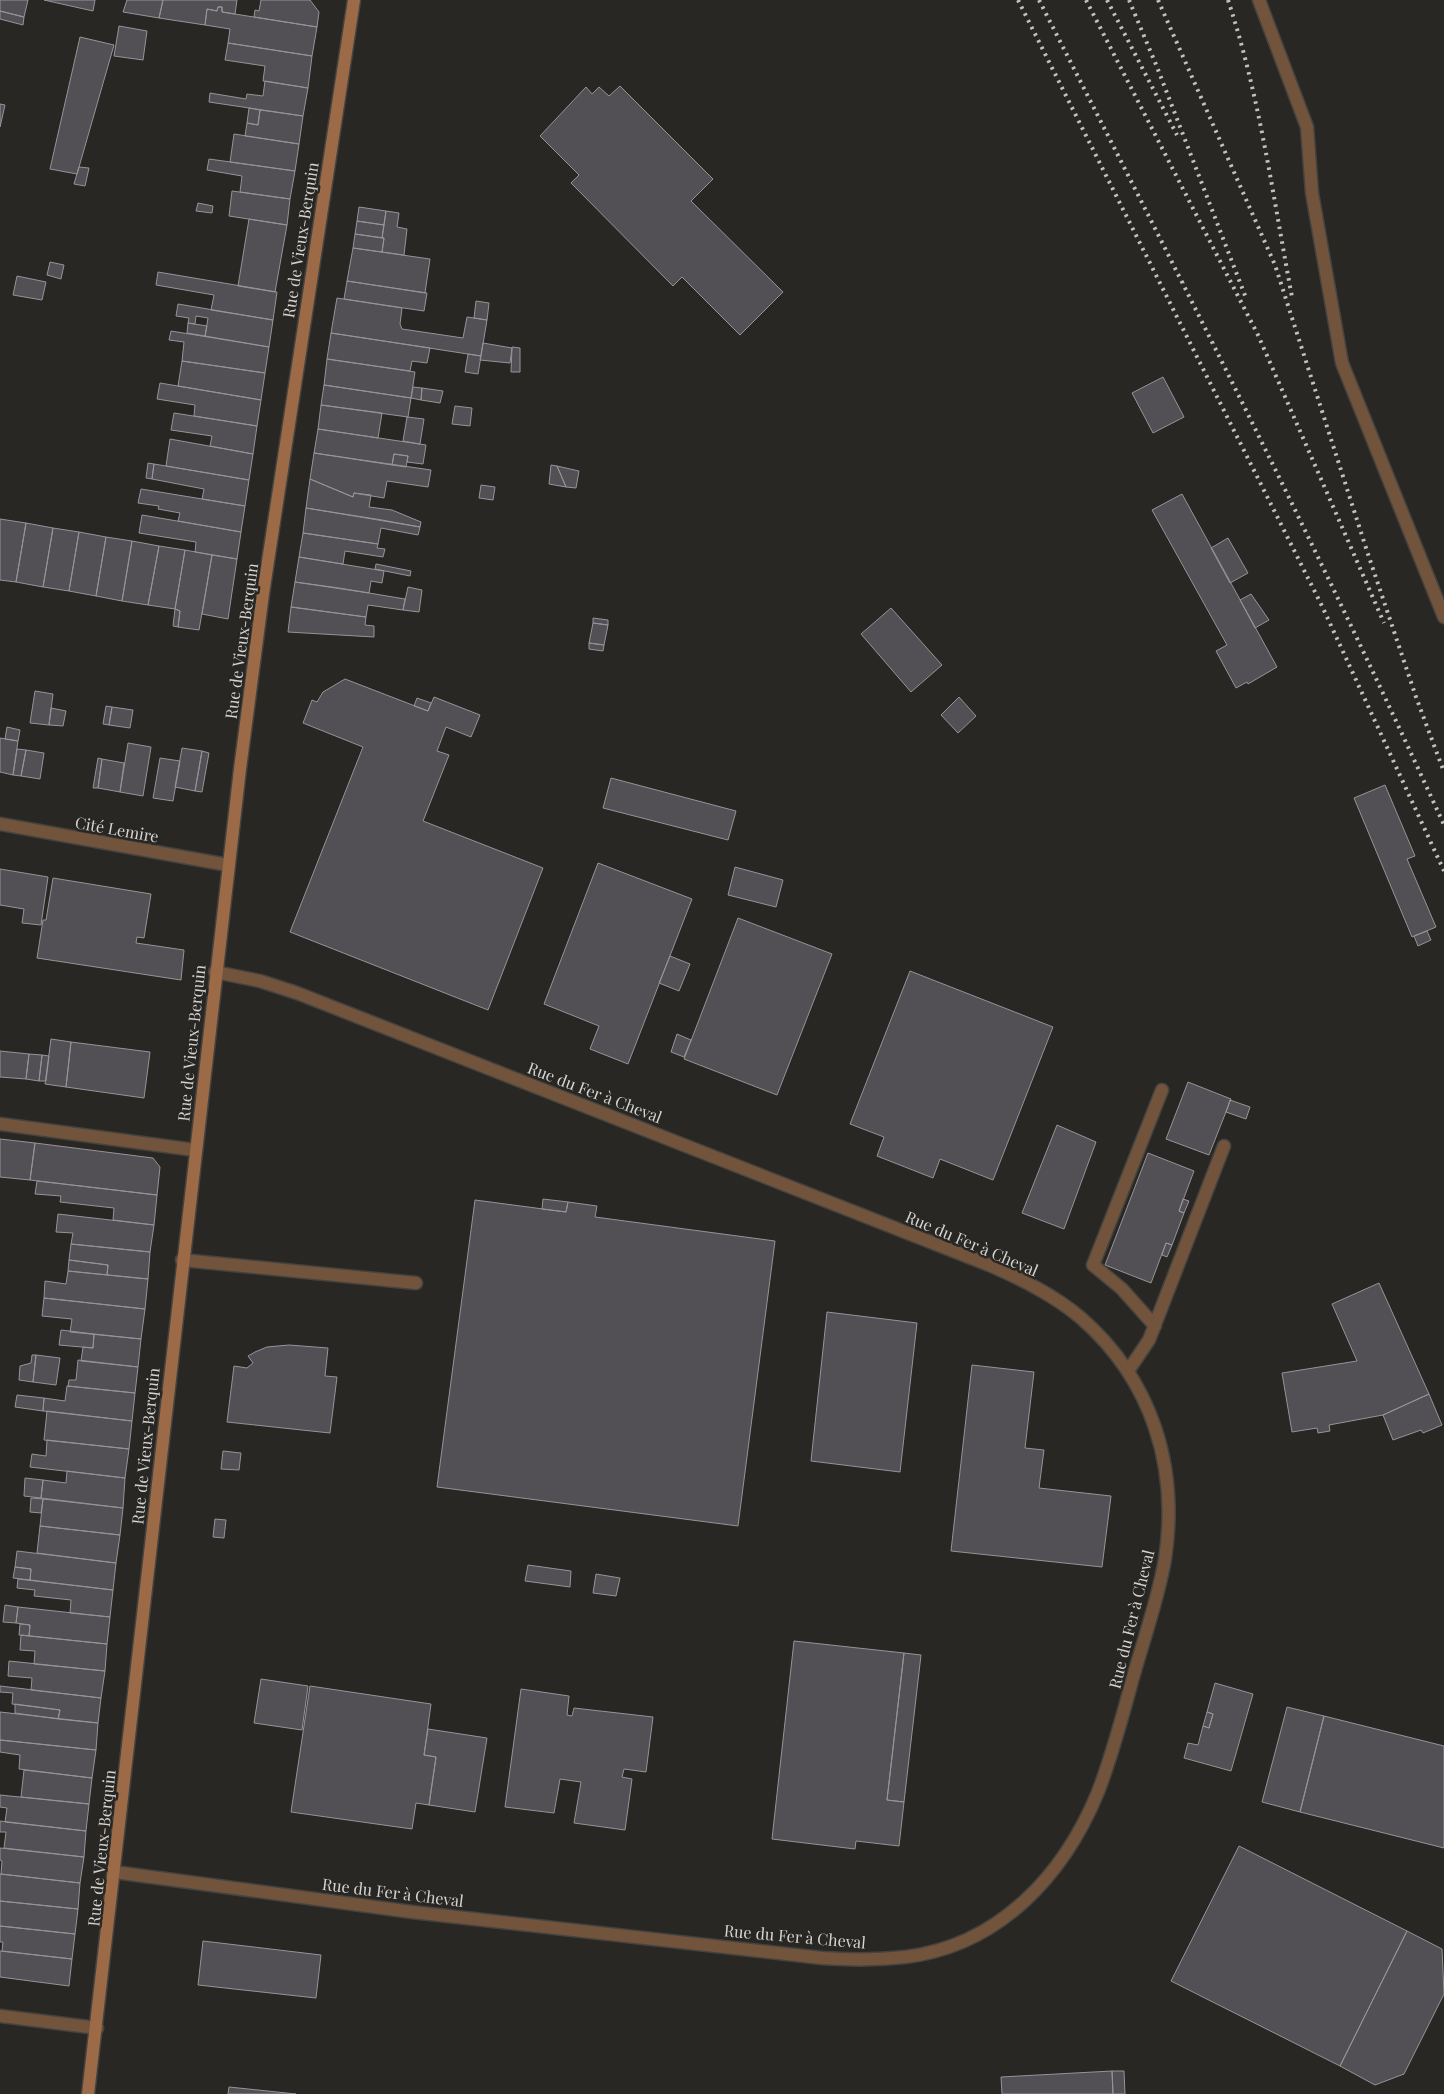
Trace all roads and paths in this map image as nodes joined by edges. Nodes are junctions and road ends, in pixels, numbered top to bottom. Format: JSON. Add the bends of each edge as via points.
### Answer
{"nodes":[{"id":1,"x":354,"y":0,"type":"edge"},
{"id":2,"x":1259,"y":0,"type":"edge"},
{"id":3,"x":1444,"y":616,"type":"edge"},
{"id":4,"x":0,"y":824,"type":"edge"},
{"id":5,"x":228,"y":865,"type":"junction"},
{"id":6,"x":215,"y":972,"type":"junction"},
{"id":7,"x":1162,"y":1090,"type":"dead end"},
{"id":8,"x":0,"y":1124,"type":"edge"},
{"id":9,"x":1224,"y":1146,"type":"dead end"},
{"id":10,"x":195,"y":1150,"type":"junction"},
{"id":11,"x":182,"y":1260,"type":"junction"},
{"id":12,"x":416,"y":1283,"type":"dead end"},
{"id":13,"x":1155,"y":1326,"type":"junction"},
{"id":14,"x":1128,"y":1371,"type":"junction"},
{"id":15,"x":114,"y":1872,"type":"junction"},
{"id":16,"x":0,"y":2016,"type":"edge"},
{"id":17,"x":96,"y":2028,"type":"junction"},
{"id":18,"x":88,"y":2094,"type":"edge"}],
"edges":[{"from":1,"to":5,"type":"street","name":"Rue de Vieux-Berquin","via":[[263,594]]},
{"from":2,"to":3,"type":"street","via":[[1306,127],[1312,193],[1342,363]]},
{"from":4,"to":5,"type":"street","name":"Cité Lemire"},
{"from":5,"to":6,"type":"street","name":"Rue de Vieux-Berquin"},
{"from":6,"to":10,"type":"street","name":"Rue de Vieux-Berquin"},
{"from":6,"to":14,"type":"street","name":"Rue du Fer à Cheval","via":[[297,993],[989,1264],[1034,1286],[1079,1317]]},
{"from":7,"to":13,"type":"street","via":[[1093,1266],[1122,1289]]},
{"from":8,"to":10,"type":"street"},
{"from":9,"to":13,"type":"street"},
{"from":10,"to":11,"type":"street","name":"Rue de Vieux-Berquin"},
{"from":11,"to":12,"type":"street"},
{"from":11,"to":15,"type":"street","name":"Rue de Vieux-Berquin"},
{"from":13,"to":14,"type":"street"},
{"from":14,"to":15,"type":"street","name":"Rue du Fer à Cheval","via":[[1152,1415],[1165,1462],[1168,1532],[1160,1583],[1115,1742],[1086,1818],[1061,1862],[1046,1880],[1028,1899],[984,1931],[959,1943],[906,1957],[822,1958],[412,1912]]},
{"from":15,"to":17,"type":"street","name":"Rue de Vieux-Berquin"},
{"from":16,"to":17,"type":"street"},
{"from":17,"to":18,"type":"street","name":"Rue de Vieux-Berquin"}]}
